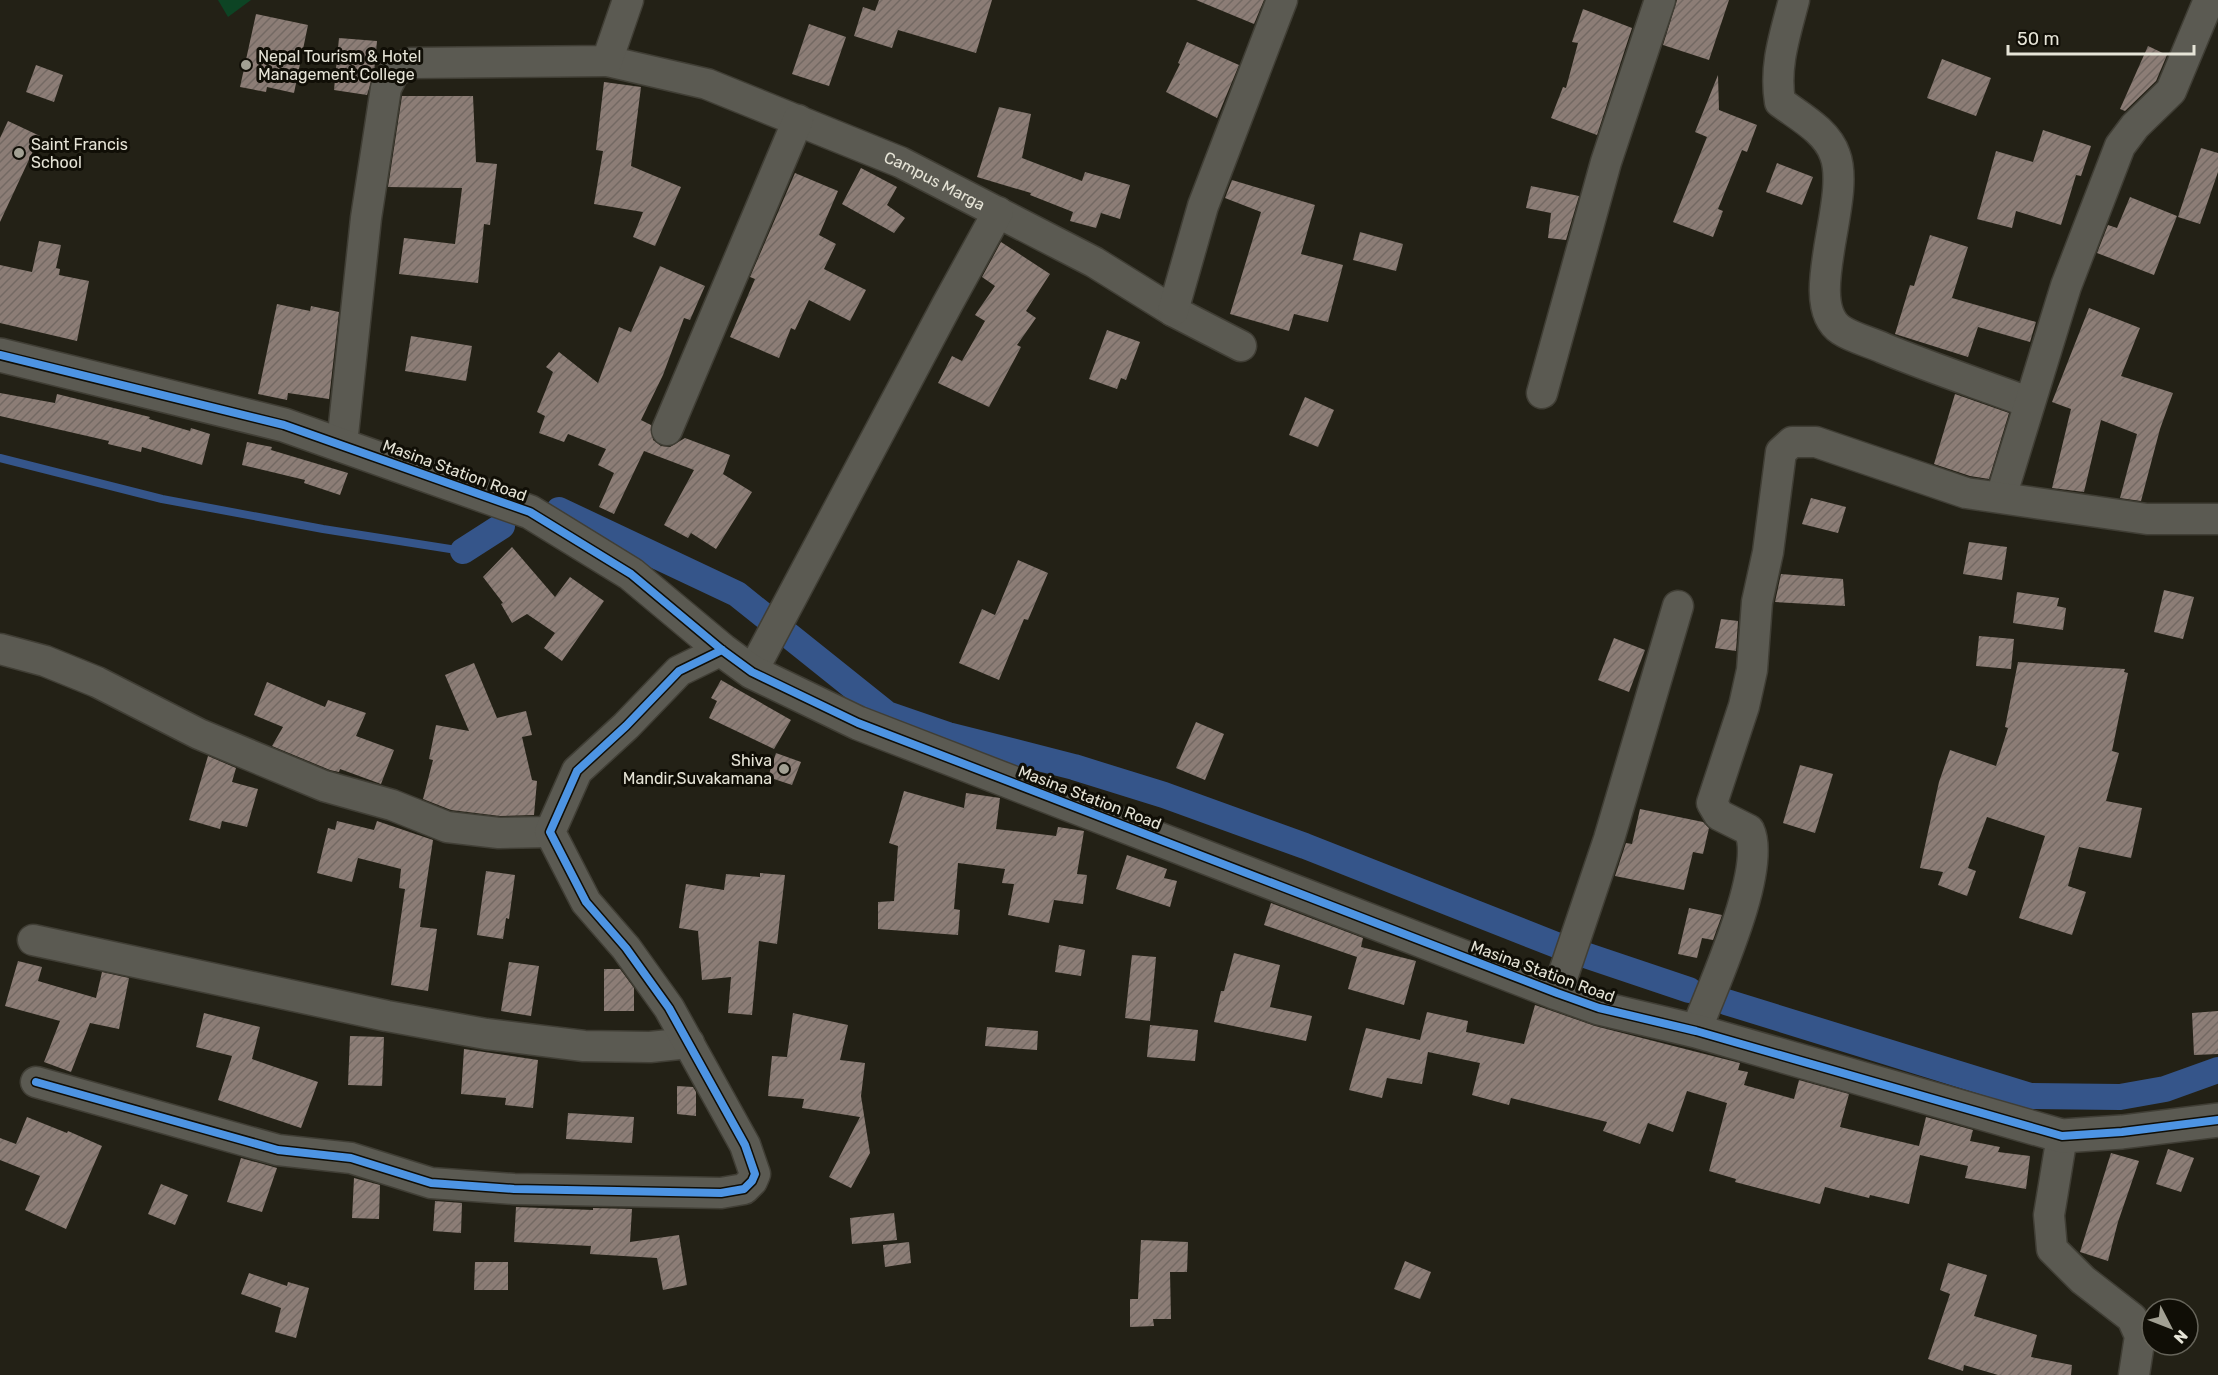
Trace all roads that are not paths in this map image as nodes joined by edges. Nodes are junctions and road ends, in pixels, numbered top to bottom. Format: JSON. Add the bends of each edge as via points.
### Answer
{"nodes":[{"id":1,"x":628,"y":0,"type":"edge"},
{"id":2,"x":1282,"y":0,"type":"edge"},
{"id":3,"x":1660,"y":0,"type":"edge"},
{"id":4,"x":1794,"y":0,"type":"edge"},
{"id":5,"x":2209,"y":0,"type":"edge"},
{"id":6,"x":607,"y":61,"type":"junction"},
{"id":7,"x":798,"y":120,"type":"junction"},
{"id":8,"x":998,"y":212,"type":"junction"},
{"id":9,"x":1173,"y":311,"type":"junction"},
{"id":10,"x":1241,"y":346,"type":"dead end"},
{"id":11,"x":0,"y":355,"type":"edge"},
{"id":12,"x":1542,"y":393,"type":"dead end"},
{"id":13,"x":2028,"y":402,"type":"junction"},
{"id":14,"x":667,"y":430,"type":"dead end"},
{"id":15,"x":342,"y":444,"type":"junction"},
{"id":16,"x":2001,"y":497,"type":"junction"},
{"id":17,"x":2218,"y":519,"type":"edge"},
{"id":18,"x":1678,"y":606,"type":"dead end"},
{"id":19,"x":0,"y":649,"type":"edge"},
{"id":20,"x":722,"y":650,"type":"junction"},
{"id":21,"x":752,"y":672,"type":"junction"},
{"id":22,"x":550,"y":832,"type":"junction"},
{"id":23,"x":33,"y":940,"type":"dead end"},
{"id":24,"x":1557,"y":993,"type":"junction"},
{"id":25,"x":1696,"y":1031,"type":"junction"},
{"id":26,"x":689,"y":1043,"type":"junction"},
{"id":27,"x":36,"y":1082,"type":"dead end"},
{"id":28,"x":2218,"y":1120,"type":"edge"},
{"id":29,"x":2062,"y":1136,"type":"junction"},
{"id":30,"x":2134,"y":1375,"type":"edge"}],
"edges":[{"from":1,"to":6,"type":"street"},
{"from":2,"to":9,"type":"street","via":[[1203,206]]},
{"from":3,"to":12,"type":"street","via":[[1606,162]]},
{"from":4,"to":13,"type":"street","via":[[1776,80],[1780,102],[1814,127],[1836,156],[1840,193],[1824,296],[1829,315],[1840,330]]},
{"from":5,"to":13,"type":"street","via":[[2171,91],[2120,146],[2070,275]]},
{"from":6,"to":7,"type":"street","name":"Campus Marga","via":[[707,84]]},
{"from":6,"to":15,"type":"street","name":"Campus Marga","via":[[410,63],[394,72],[386,88],[366,218]]},
{"from":7,"to":8,"type":"street","name":"Campus Marga","via":[[900,162]]},
{"from":7,"to":14,"type":"street"},
{"from":8,"to":9,"type":"street","name":"Campus Marga","via":[[1094,262]]},
{"from":8,"to":21,"type":"street"},
{"from":9,"to":10,"type":"street","name":"Campus Marga"},
{"from":11,"to":15,"type":"street","name":"Masina Station Road","via":[[284,425]]},
{"from":13,"to":16,"type":"street"},
{"from":15,"to":20,"type":"street","name":"Masina Station Road","via":[[530,512],[631,574]]},
{"from":16,"to":17,"type":"street","via":[[2147,519]]},
{"from":16,"to":25,"type":"street","via":[[1966,493],[1816,442],[1792,442],[1781,452],[1757,602],[1752,670],[1712,802],[1719,815],[1749,830],[1752,836],[1750,880]]},
{"from":18,"to":24,"type":"street","via":[[1610,838]]},
{"from":19,"to":22,"type":"street","via":[[45,661],[115,690],[200,734],[324,786],[447,827],[499,833]]},
{"from":20,"to":21,"type":"street","name":"Masina Station Road"},
{"from":20,"to":22,"type":"street","via":[[679,670],[577,771]]},
{"from":21,"to":24,"type":"street","name":"Masina Station Road","via":[[858,723]]},
{"from":22,"to":26,"type":"street","via":[[586,902],[626,948]]},
{"from":23,"to":26,"type":"street","via":[[486,1034],[584,1046]]},
{"from":24,"to":25,"type":"street","name":"Masina Station Road","via":[[1599,1008]]},
{"from":25,"to":29,"type":"street","name":"Masina Station Road"},
{"from":26,"to":27,"type":"street","via":[[752,1161],[755,1174],[744,1189],[656,1193],[431,1183],[351,1158],[278,1150]]},
{"from":28,"to":29,"type":"street","name":"Masina Station Road"},
{"from":29,"to":30,"type":"street","via":[[2049,1215],[2052,1249],[2083,1280],[2132,1318],[2139,1336]]}]}
